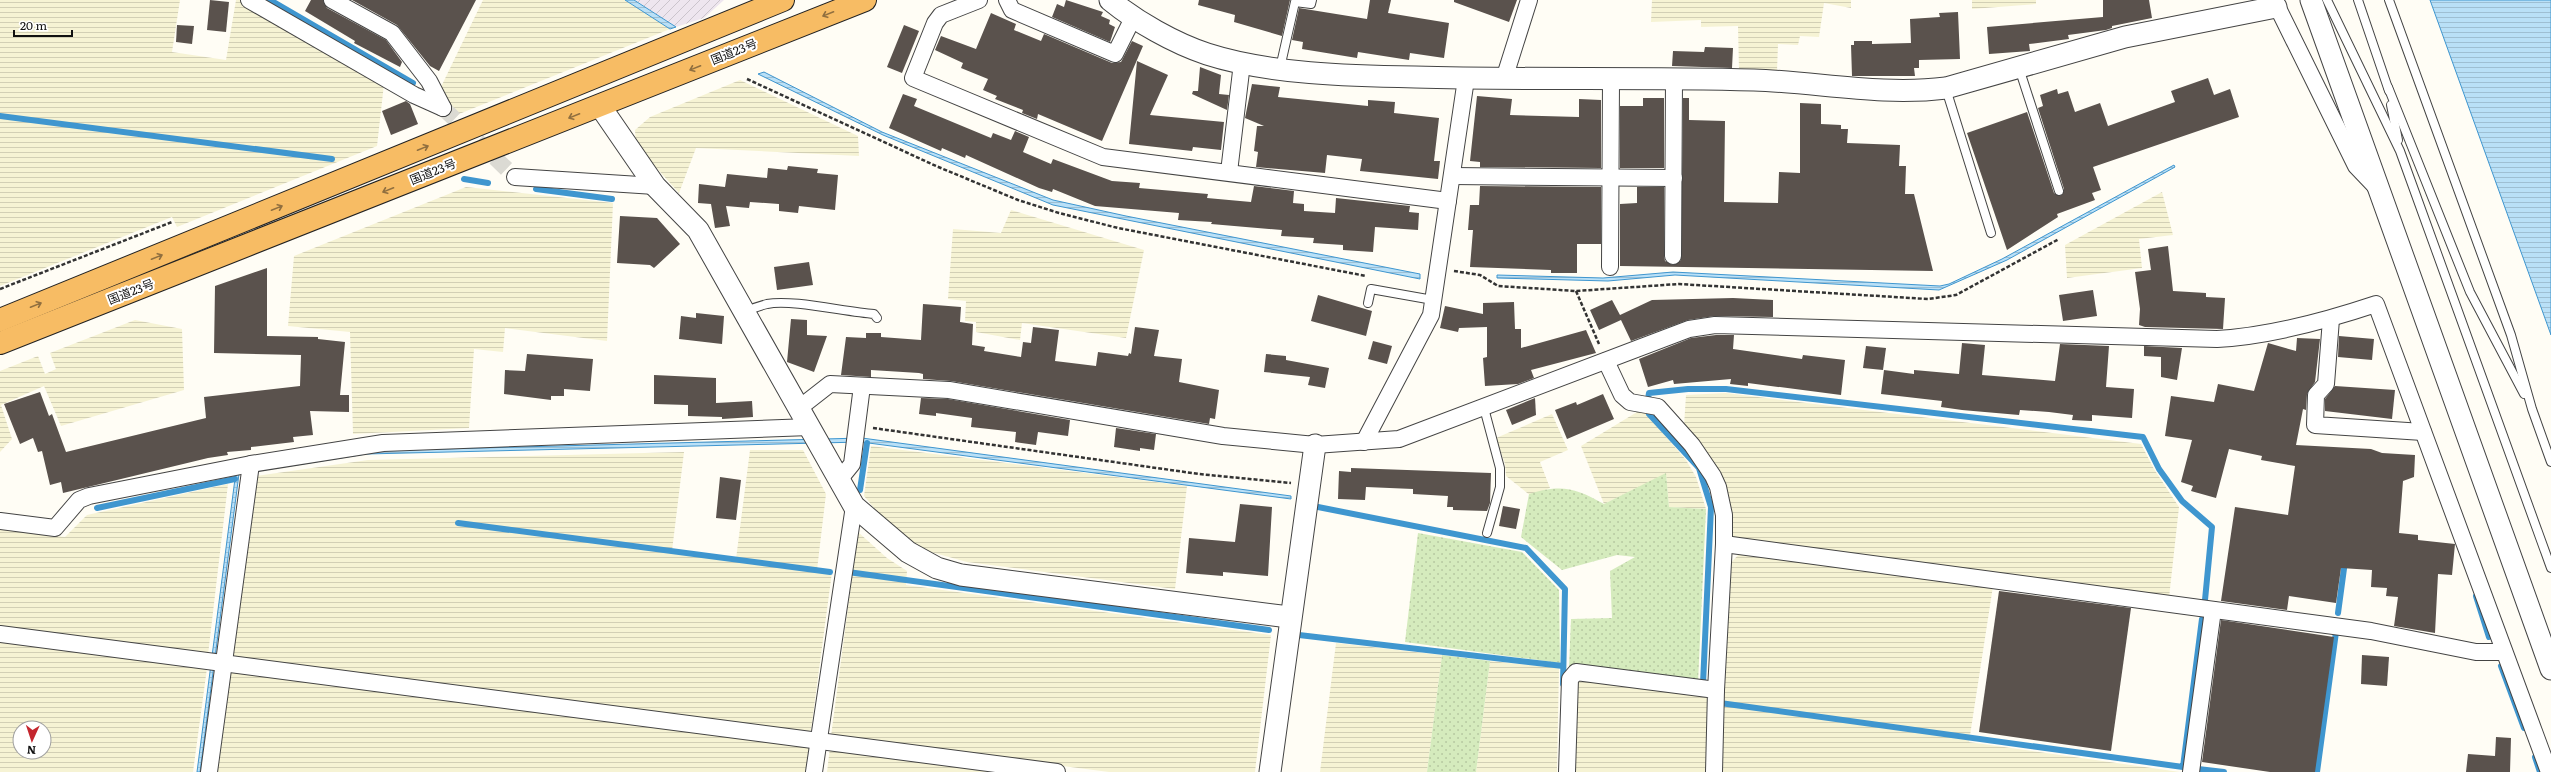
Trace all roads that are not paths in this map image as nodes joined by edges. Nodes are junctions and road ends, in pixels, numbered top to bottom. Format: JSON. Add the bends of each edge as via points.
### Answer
{"nodes":[{"id":1,"x":249,"y":0,"type":"edge"},
{"id":2,"x":332,"y":0,"type":"edge"},
{"id":3,"x":783,"y":0,"type":"edge"},
{"id":4,"x":865,"y":0,"type":"edge"},
{"id":5,"x":980,"y":0,"type":"edge"},
{"id":6,"x":1006,"y":0,"type":"edge"},
{"id":7,"x":1110,"y":0,"type":"edge"},
{"id":8,"x":1312,"y":0,"type":"edge"},
{"id":9,"x":1529,"y":0,"type":"edge"},
{"id":10,"x":2311,"y":0,"type":"edge"},
{"id":11,"x":2327,"y":0,"type":"edge"},
{"id":12,"x":2358,"y":0,"type":"edge"},
{"id":13,"x":2389,"y":0,"type":"edge"},
{"id":14,"x":2275,"y":4,"type":"edge"},
{"id":15,"x":1134,"y":16,"type":"junction"},
{"id":16,"x":1242,"y":63,"type":"junction"},
{"id":17,"x":2019,"y":67,"type":"junction"},
{"id":18,"x":1280,"y":68,"type":"junction"},
{"id":19,"x":1466,"y":79,"type":"junction"},
{"id":20,"x":1504,"y":79,"type":"junction"},
{"id":21,"x":1611,"y":80,"type":"junction"},
{"id":22,"x":1674,"y":80,"type":"junction"},
{"id":23,"x":2388,"y":87,"type":"junction"},
{"id":24,"x":1946,"y":88,"type":"junction"},
{"id":25,"x":600,"y":106,"type":"junction"},
{"id":26,"x":2400,"y":151,"type":"junction"},
{"id":27,"x":1229,"y":172,"type":"junction"},
{"id":28,"x":1452,"y":176,"type":"junction"},
{"id":29,"x":515,"y":177,"type":"tunnel mouth"},
{"id":30,"x":1611,"y":177,"type":"junction"},
{"id":31,"x":1674,"y":178,"type":"junction"},
{"id":32,"x":655,"y":186,"type":"junction"},
{"id":33,"x":2378,"y":189,"type":"junction"},
{"id":34,"x":2059,"y":191,"type":"dead end"},
{"id":35,"x":1448,"y":201,"type":"junction"},
{"id":36,"x":1991,"y":233,"type":"dead end"},
{"id":37,"x":1673,"y":256,"type":"dead end"},
{"id":38,"x":1610,"y":268,"type":"dead end"},
{"id":39,"x":1433,"y":300,"type":"junction"},
{"id":40,"x":1368,"y":303,"type":"dead end"},
{"id":41,"x":744,"y":312,"type":"junction"},
{"id":42,"x":877,"y":318,"type":"dead end"},
{"id":43,"x":2331,"y":319,"type":"junction"},
{"id":44,"x":0,"y":320,"type":"edge"},
{"id":45,"x":0,"y":343,"type":"edge"},
{"id":46,"x":1606,"y":361,"type":"junction"},
{"id":47,"x":862,"y":386,"type":"junction"},
{"id":48,"x":1484,"y":408,"type":"junction"},
{"id":49,"x":798,"y":409,"type":"junction"},
{"id":50,"x":2532,"y":409,"type":"junction"},
{"id":51,"x":2423,"y":432,"type":"junction"},
{"id":52,"x":815,"y":436,"type":"junction"},
{"id":53,"x":1364,"y":442,"type":"junction"},
{"id":54,"x":1315,"y":445,"type":"junction"},
{"id":55,"x":2551,"y":462,"type":"edge"},
{"id":56,"x":250,"y":469,"type":"junction"},
{"id":57,"x":839,"y":480,"type":"junction"},
{"id":58,"x":854,"y":506,"type":"junction"},
{"id":59,"x":0,"y":520,"type":"edge"},
{"id":60,"x":1487,"y":533,"type":"dead end"},
{"id":61,"x":1724,"y":544,"type":"junction"},
{"id":62,"x":2551,"y":568,"type":"edge"},
{"id":63,"x":2212,"y":610,"type":"junction"},
{"id":64,"x":1289,"y":617,"type":"junction"},
{"id":65,"x":0,"y":634,"type":"edge"},
{"id":66,"x":2504,"y":652,"type":"junction"},
{"id":67,"x":217,"y":662,"type":"junction"},
{"id":68,"x":2551,"y":669,"type":"edge"},
{"id":69,"x":1716,"y":690,"type":"junction"},
{"id":70,"x":818,"y":741,"type":"junction"},
{"id":71,"x":209,"y":772,"type":"edge"},
{"id":72,"x":814,"y":772,"type":"edge"},
{"id":73,"x":1058,"y":772,"type":"edge"},
{"id":74,"x":1270,"y":772,"type":"edge"},
{"id":75,"x":1567,"y":772,"type":"edge"},
{"id":76,"x":1714,"y":772,"type":"edge"},
{"id":77,"x":2191,"y":772,"type":"edge"},
{"id":78,"x":2549,"y":772,"type":"edge"}],
"edges":[{"from":1,"to":2,"type":"street","via":[[414,95],[443,108],[429,81],[392,33]]},
{"from":44,"to":3,"type":"highway","name":"国道23号","one_way":true},
{"from":4,"to":25,"type":"highway","name":"国道23号","one_way":true},
{"from":5,"to":27,"type":"street","via":[[941,15],[935,23],[913,78],[1103,157]]},
{"from":6,"to":15,"type":"street","via":[[1012,10],[1115,54]]},
{"from":7,"to":15,"type":"street"},
{"from":8,"to":18,"type":"lane","via":[[1311,4],[1295,2]]},
{"from":9,"to":20,"type":"street"},
{"from":10,"to":33,"type":"street"},
{"from":11,"to":26,"type":"lane"},
{"from":12,"to":23,"type":"lane"},
{"from":13,"to":50,"type":"lane","via":[[2511,335]]},
{"from":14,"to":17,"type":"street","via":[[2125,37]]},
{"from":14,"to":33,"type":"street","via":[[2356,166]]},
{"from":15,"to":16,"type":"street","via":[[1168,37],[1206,54]]},
{"from":16,"to":18,"type":"street"},
{"from":16,"to":27,"type":"street"},
{"from":17,"to":24,"type":"street"},
{"from":17,"to":34,"type":"lane"},
{"from":18,"to":19,"type":"street","via":[[1369,76]]},
{"from":19,"to":20,"type":"street"},
{"from":19,"to":28,"type":"street"},
{"from":20,"to":21,"type":"street"},
{"from":21,"to":22,"type":"street"},
{"from":21,"to":30,"type":"street"},
{"from":22,"to":24,"type":"street","via":[[1755,80],[1882,91],[1917,92]]},
{"from":22,"to":31,"type":"street"},
{"from":23,"to":26,"type":"lane"},
{"from":23,"to":50,"type":"lane","via":[[2470,292]]},
{"from":24,"to":36,"type":"lane"},
{"from":25,"to":32,"type":"street"},
{"from":25,"to":45,"type":"highway","name":"国道23号","one_way":true},
{"from":26,"to":62,"type":"lane"},
{"from":27,"to":35,"type":"street"},
{"from":28,"to":30,"type":"street"},
{"from":28,"to":35,"type":"street"},
{"from":29,"to":32,"type":"street"},
{"from":30,"to":31,"type":"street"},
{"from":30,"to":38,"type":"street"},
{"from":31,"to":37,"type":"street"},
{"from":32,"to":41,"type":"street","via":[[698,230]]},
{"from":33,"to":68,"type":"street"},
{"from":35,"to":39,"type":"street"},
{"from":39,"to":40,"type":"lane","via":[[1372,289]]},
{"from":39,"to":53,"type":"street","via":[[1431,315]]},
{"from":41,"to":42,"type":"lane","via":[[768,304],[796,304],[874,314]]},
{"from":41,"to":49,"type":"street"},
{"from":43,"to":46,"type":"street","via":[[2240,338],[2217,339],[1715,325],[1689,329]]},
{"from":43,"to":51,"type":"street","via":[[2376,304]]},
{"from":43,"to":51,"type":"street","via":[[2326,384],[2316,395],[2315,426]]},
{"from":46,"to":48,"type":"street"},
{"from":46,"to":61,"type":"street","via":[[1622,395],[1630,402],[1658,407],[1692,445],[1714,476],[1722,501]]},
{"from":47,"to":49,"type":"street","via":[[830,384]]},
{"from":47,"to":54,"type":"street","via":[[949,390],[1223,436]]},
{"from":47,"to":57,"type":"street","via":[[852,464]]},
{"from":48,"to":53,"type":"street","via":[[1399,439]]},
{"from":48,"to":60,"type":"lane","via":[[1500,468],[1500,487]]},
{"from":49,"to":52,"type":"street"},
{"from":50,"to":55,"type":"lane"},
{"from":51,"to":66,"type":"street"},
{"from":52,"to":56,"type":"street","via":[[383,443]]},
{"from":52,"to":57,"type":"street"},
{"from":53,"to":54,"type":"street"},
{"from":54,"to":64,"type":"street"},
{"from":56,"to":59,"type":"street","via":[[89,496],[79,500],[55,528]]},
{"from":56,"to":67,"type":"street"},
{"from":57,"to":58,"type":"street"},
{"from":58,"to":64,"type":"street","via":[[908,552],[937,568],[961,575]]},
{"from":58,"to":70,"type":"street"},
{"from":61,"to":63,"type":"street"},
{"from":61,"to":69,"type":"street"},
{"from":63,"to":66,"type":"street","via":[[2371,631],[2476,652]]},
{"from":63,"to":77,"type":"street"},
{"from":64,"to":74,"type":"street"},
{"from":65,"to":67,"type":"street"},
{"from":66,"to":78,"type":"street"},
{"from":67,"to":70,"type":"street"},
{"from":67,"to":71,"type":"street"},
{"from":69,"to":75,"type":"street","via":[[1576,672],[1570,680]]},
{"from":69,"to":76,"type":"street"},
{"from":70,"to":72,"type":"street"},
{"from":70,"to":73,"type":"street"}]}
